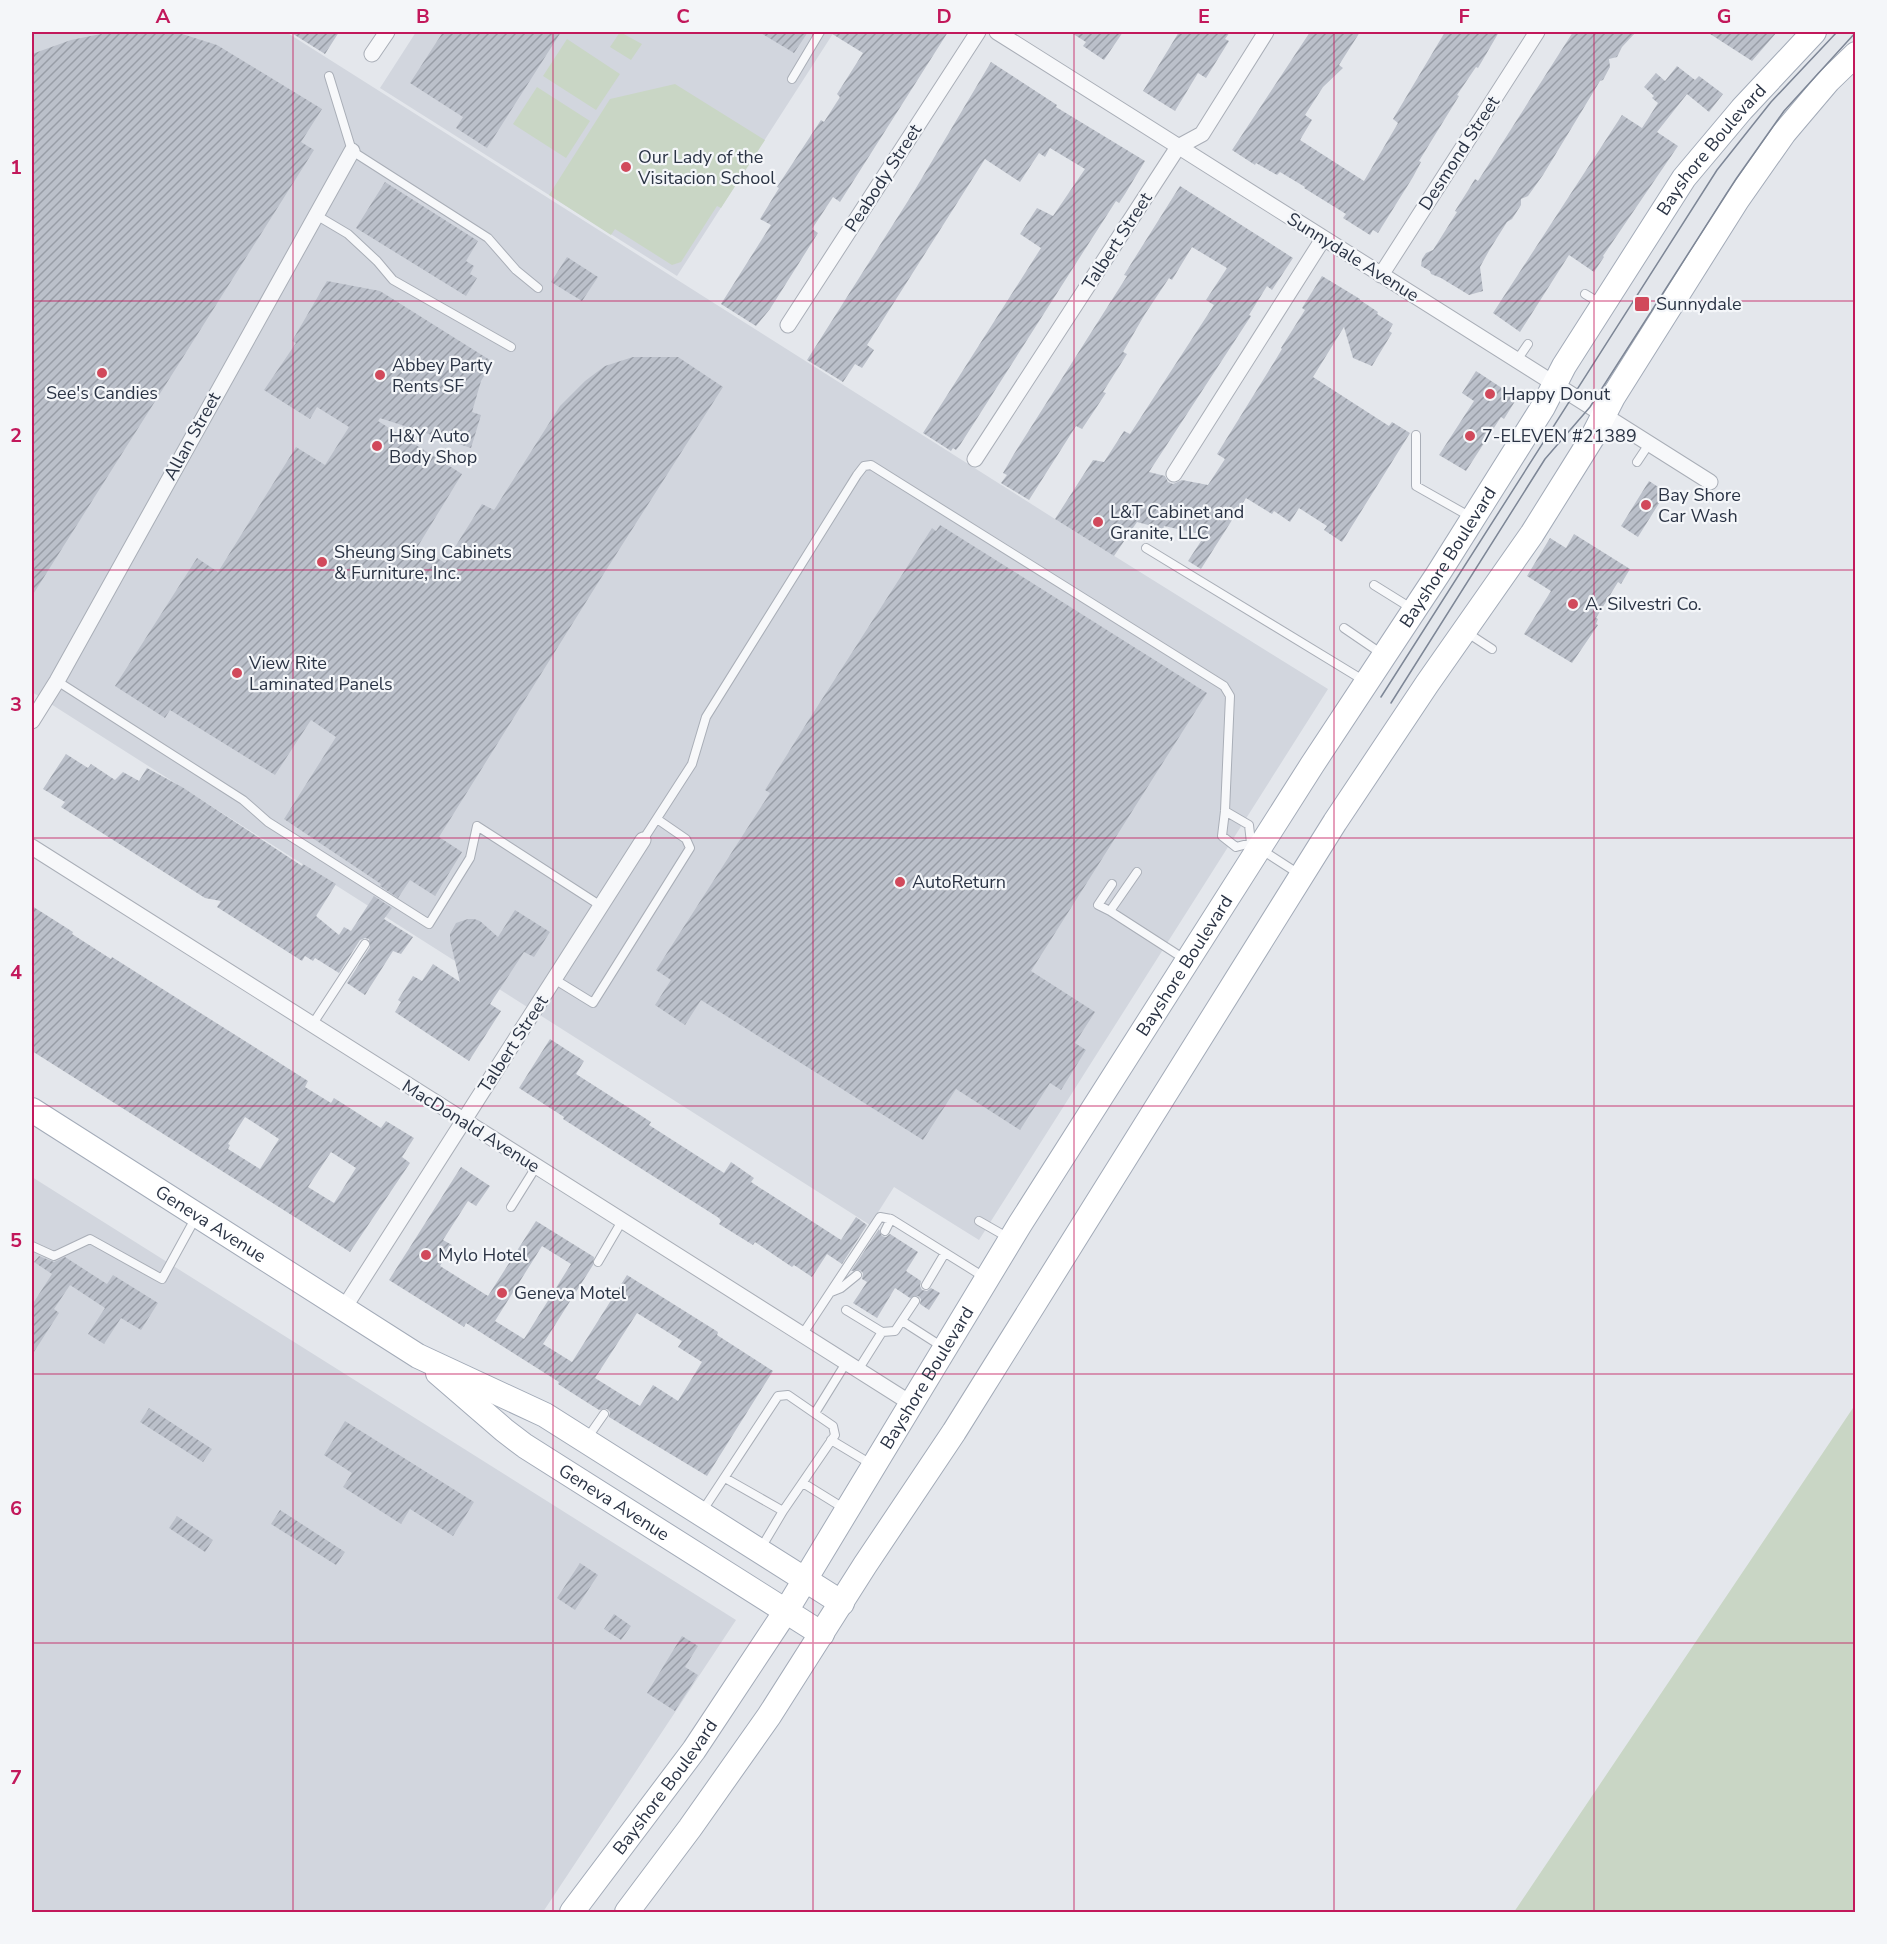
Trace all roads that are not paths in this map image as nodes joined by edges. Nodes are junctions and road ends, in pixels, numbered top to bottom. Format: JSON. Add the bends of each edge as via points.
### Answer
{"nodes":[{"id":1,"x":387,"y":32,"type":"edge"},
{"id":2,"x":820,"y":32,"type":"edge"},
{"id":3,"x":978,"y":32,"type":"edge"},
{"id":4,"x":997,"y":32,"type":"edge"},
{"id":5,"x":1266,"y":32,"type":"edge"},
{"id":6,"x":1537,"y":32,"type":"edge"},
{"id":7,"x":1814,"y":32,"type":"edge"},
{"id":8,"x":372,"y":54,"type":"dead end"},
{"id":9,"x":1856,"y":54,"type":"edge"},
{"id":10,"x":329,"y":76,"type":"dead end"},
{"id":11,"x":792,"y":79,"type":"dead end"},
{"id":12,"x":1178,"y":147,"type":"junction"},
{"id":13,"x":352,"y":151,"type":"junction"},
{"id":14,"x":316,"y":215,"type":"junction"},
{"id":15,"x":1323,"y":238,"type":"junction"},
{"id":16,"x":1381,"y":275,"type":"junction"},
{"id":17,"x":538,"y":288,"type":"dead end"},
{"id":18,"x":788,"y":325,"type":"dead end"},
{"id":19,"x":1528,"y":344,"type":"dead end"},
{"id":20,"x":511,"y":347,"type":"dead end"},
{"id":21,"x":1517,"y":360,"type":"junction"},
{"id":22,"x":1554,"y":384,"type":"junction"},
{"id":23,"x":1603,"y":415,"type":"junction"},
{"id":24,"x":1416,"y":435,"type":"dead end"},
{"id":25,"x":1649,"y":444,"type":"junction"},
{"id":26,"x":975,"y":459,"type":"dead end"},
{"id":27,"x":1637,"y":462,"type":"dead end"},
{"id":28,"x":1174,"y":474,"type":"dead end"},
{"id":29,"x":1710,"y":482,"type":"dead end"},
{"id":30,"x":1473,"y":519,"type":"junction"},
{"id":31,"x":1146,"y":548,"type":"dead end"},
{"id":32,"x":1374,"y":585,"type":"dead end"},
{"id":33,"x":1414,"y":610,"type":"junction"},
{"id":34,"x":1344,"y":628,"type":"dead end"},
{"id":35,"x":1465,"y":631,"type":"junction"},
{"id":36,"x":1492,"y":649,"type":"dead end"},
{"id":37,"x":1384,"y":655,"type":"junction"},
{"id":38,"x":57,"y":681,"type":"junction"},
{"id":39,"x":1367,"y":682,"type":"junction"},
{"id":40,"x":32,"y":721,"type":"edge"},
{"id":41,"x":1225,"y":811,"type":"junction"},
{"id":42,"x":657,"y":819,"type":"junction"},
{"id":43,"x":643,"y":840,"type":"joint"},
{"id":44,"x":1255,"y":846,"type":"junction"},
{"id":45,"x":32,"y":847,"type":"edge"},
{"id":46,"x":1137,"y":872,"type":"dead end"},
{"id":47,"x":1302,"y":875,"type":"junction"},
{"id":48,"x":1112,"y":884,"type":"dead end"},
{"id":49,"x":601,"y":906,"type":"junction"},
{"id":50,"x":1110,"y":911,"type":"junction"},
{"id":51,"x":365,"y":944,"type":"dead end"},
{"id":52,"x":1188,"y":961,"type":"junction"},
{"id":53,"x":554,"y":979,"type":"junction"},
{"id":54,"x":312,"y":1025,"type":"junction"},
{"id":55,"x":32,"y":1110,"type":"edge"},
{"id":56,"x":463,"y":1120,"type":"junction"},
{"id":57,"x":536,"y":1167,"type":"junction"},
{"id":58,"x":511,"y":1207,"type":"dead end"},
{"id":59,"x":196,"y":1215,"type":"junction"},
{"id":60,"x":891,"y":1219,"type":"junction"},
{"id":61,"x":622,"y":1221,"type":"junction"},
{"id":62,"x":979,"y":1221,"type":"dead end"},
{"id":63,"x":885,"y":1231,"type":"dead end"},
{"id":64,"x":1011,"y":1239,"type":"junction"},
{"id":65,"x":32,"y":1246,"type":"edge"},
{"id":66,"x":945,"y":1253,"type":"junction"},
{"id":67,"x":598,"y":1262,"type":"dead end"},
{"id":68,"x":857,"y":1275,"type":"dead end"},
{"id":69,"x":987,"y":1279,"type":"junction"},
{"id":70,"x":926,"y":1285,"type":"dead end"},
{"id":71,"x":830,"y":1292,"type":"junction"},
{"id":72,"x":915,"y":1301,"type":"dead end"},
{"id":73,"x":344,"y":1308,"type":"junction"},
{"id":74,"x":846,"y":1310,"type":"dead end"},
{"id":75,"x":902,"y":1321,"type":"junction"},
{"id":76,"x":882,"y":1332,"type":"junction"},
{"id":77,"x":802,"y":1335,"type":"junction"},
{"id":78,"x":945,"y":1348,"type":"junction"},
{"id":79,"x":418,"y":1356,"type":"junction"},
{"id":80,"x":852,"y":1366,"type":"junction"},
{"id":81,"x":912,"y":1404,"type":"junction"},
{"id":82,"x":815,"y":1413,"type":"junction"},
{"id":83,"x":604,"y":1414,"type":"dead end"},
{"id":84,"x":831,"y":1440,"type":"junction"},
{"id":85,"x":586,"y":1441,"type":"junction"},
{"id":86,"x":875,"y":1466,"type":"junction"},
{"id":87,"x":725,"y":1478,"type":"junction"},
{"id":88,"x":802,"y":1483,"type":"junction"},
{"id":89,"x":848,"y":1510,"type":"junction"},
{"id":90,"x":783,"y":1511,"type":"junction"},
{"id":91,"x":701,"y":1514,"type":"junction"},
{"id":92,"x":759,"y":1551,"type":"junction"},
{"id":93,"x":805,"y":1579,"type":"junction"},
{"id":94,"x":842,"y":1603,"type":"junction"},
{"id":95,"x":786,"y":1611,"type":"junction"},
{"id":96,"x":822,"y":1634,"type":"junction"},
{"id":97,"x":572,"y":1912,"type":"edge"},
{"id":98,"x":627,"y":1912,"type":"edge"}],
"edges":[{"from":1,"to":8,"type":"street"},
{"from":2,"to":11,"type":"lane"},
{"from":3,"to":18,"type":"street","name":"Peabody Street"},
{"from":4,"to":12,"type":"street","name":"Sunnydale Avenue"},
{"from":5,"to":12,"type":"street","name":"Talbert Street","via":[[1202,134]]},
{"from":6,"to":16,"type":"street","name":"Desmond Street"},
{"from":7,"to":22,"type":"main road","name":"Bayshore Boulevard","via":[[1684,178],[1594,299]]},
{"from":9,"to":23,"type":"main road","via":[[1804,108],[1759,166]]},
{"from":10,"to":13,"type":"lane"},
{"from":12,"to":15,"type":"street","name":"Sunnydale Avenue"},
{"from":12,"to":26,"type":"street","name":"Talbert Street"},
{"from":13,"to":14,"type":"street","name":"Allan Street"},
{"from":13,"to":17,"type":"lane","via":[[488,238]]},
{"from":14,"to":20,"type":"lane","via":[[348,234],[393,280]]},
{"from":14,"to":38,"type":"street","name":"Allan Street"},
{"from":15,"to":16,"type":"street","name":"Sunnydale Avenue"},
{"from":15,"to":28,"type":"street"},
{"from":16,"to":21,"type":"street","name":"Sunnydale Avenue"},
{"from":19,"to":21,"type":"lane"},
{"from":21,"to":22,"type":"street","name":"Sunnydale Avenue"},
{"from":22,"to":23,"type":"street","name":"Sunnydale Avenue"},
{"from":22,"to":30,"type":"main road","name":"Bayshore Boulevard"},
{"from":23,"to":25,"type":"street","name":"Sunnydale Avenue"},
{"from":23,"to":35,"type":"main road","via":[[1532,534]]},
{"from":24,"to":30,"type":"lane","via":[[1416,486]]},
{"from":25,"to":27,"type":"lane"},
{"from":25,"to":29,"type":"street","name":"Sunnydale Avenue"},
{"from":30,"to":33,"type":"main road","name":"Bayshore Boulevard"},
{"from":31,"to":39,"type":"lane"},
{"from":32,"to":33,"type":"lane"},
{"from":33,"to":37,"type":"main road","name":"Bayshore Boulevard"},
{"from":34,"to":37,"type":"lane"},
{"from":35,"to":36,"type":"lane"},
{"from":35,"to":47,"type":"main road","via":[[1401,721]]},
{"from":37,"to":39,"type":"main road","name":"Bayshore Boulevard"},
{"from":38,"to":40,"type":"street","name":"Allan Street"},
{"from":38,"to":49,"type":"lane","via":[[429,924],[470,858],[477,826]]},
{"from":39,"to":44,"type":"main road","name":"Bayshore Boulevard"},
{"from":41,"to":42,"type":"lane","via":[[1230,696],[1224,686],[871,465],[864,466],[857,475],[706,717],[692,764]]},
{"from":41,"to":44,"type":"lane","via":[[1249,825]]},
{"from":41,"to":44,"type":"lane","via":[[1222,836],[1236,847]]},
{"from":42,"to":43,"type":"lane"},
{"from":42,"to":53,"type":"lane","via":[[686,839],[690,848],[593,1003]]},
{"from":43,"to":49,"type":"street","name":"Talbert Street"},
{"from":44,"to":47,"type":"lane"},
{"from":44,"to":52,"type":"main road","name":"Bayshore Boulevard"},
{"from":45,"to":54,"type":"street","name":"MacDonald Avenue"},
{"from":46,"to":50,"type":"lane"},
{"from":47,"to":94,"type":"main road","via":[[960,1423]]},
{"from":48,"to":50,"type":"lane","via":[[1098,904]]},
{"from":49,"to":53,"type":"street","name":"Talbert Street"},
{"from":50,"to":52,"type":"lane"},
{"from":51,"to":54,"type":"lane"},
{"from":52,"to":64,"type":"main road","name":"Bayshore Boulevard"},
{"from":53,"to":56,"type":"street","name":"Talbert Street"},
{"from":54,"to":56,"type":"street","name":"MacDonald Avenue"},
{"from":55,"to":59,"type":"main road","name":"Geneva Avenue"},
{"from":56,"to":57,"type":"street","name":"MacDonald Avenue"},
{"from":56,"to":73,"type":"street","name":"Talbert Street"},
{"from":57,"to":58,"type":"lane"},
{"from":57,"to":61,"type":"street","name":"MacDonald Avenue"},
{"from":59,"to":65,"type":"lane","via":[[162,1279],[90,1239],[54,1257]]},
{"from":59,"to":73,"type":"main road","name":"Geneva Avenue"},
{"from":60,"to":63,"type":"lane"},
{"from":60,"to":66,"type":"lane"},
{"from":60,"to":71,"type":"lane","via":[[880,1217]]},
{"from":61,"to":67,"type":"lane"},
{"from":61,"to":77,"type":"street","name":"MacDonald Avenue"},
{"from":62,"to":64,"type":"lane"},
{"from":64,"to":69,"type":"main road","name":"Bayshore Boulevard"},
{"from":66,"to":69,"type":"lane"},
{"from":66,"to":70,"type":"lane"},
{"from":68,"to":71,"type":"lane"},
{"from":69,"to":78,"type":"main road","name":"Bayshore Boulevard"},
{"from":71,"to":77,"type":"lane"},
{"from":72,"to":75,"type":"lane"},
{"from":73,"to":79,"type":"main road","name":"Geneva Avenue"},
{"from":74,"to":76,"type":"lane"},
{"from":75,"to":76,"type":"lane","via":[[895,1331]]},
{"from":75,"to":78,"type":"lane"},
{"from":76,"to":80,"type":"lane"},
{"from":77,"to":80,"type":"street","name":"MacDonald Avenue"},
{"from":78,"to":81,"type":"main road","name":"Bayshore Boulevard"},
{"from":79,"to":85,"type":"main road","name":"Geneva Avenue","via":[[523,1403]]},
{"from":79,"to":95,"type":"main road","name":"Geneva Avenue","via":[[525,1446]]},
{"from":80,"to":81,"type":"street","name":"MacDonald Avenue"},
{"from":80,"to":82,"type":"lane"},
{"from":81,"to":86,"type":"main road","name":"Bayshore Boulevard"},
{"from":82,"to":84,"type":"lane","via":[[833,1426],[835,1435]]},
{"from":82,"to":87,"type":"lane","via":[[788,1395],[778,1396]]},
{"from":83,"to":85,"type":"lane"},
{"from":84,"to":86,"type":"lane"},
{"from":84,"to":88,"type":"lane"},
{"from":85,"to":91,"type":"main road","name":"Geneva Avenue"},
{"from":86,"to":89,"type":"main road","name":"Bayshore Boulevard"},
{"from":87,"to":90,"type":"lane"},
{"from":87,"to":91,"type":"lane"},
{"from":88,"to":89,"type":"lane"},
{"from":88,"to":90,"type":"lane"},
{"from":89,"to":93,"type":"main road","name":"Bayshore Boulevard"},
{"from":90,"to":92,"type":"lane"},
{"from":91,"to":92,"type":"main road","name":"Geneva Avenue"},
{"from":92,"to":93,"type":"main road","name":"Geneva Avenue"},
{"from":93,"to":94,"type":"main road","name":"Geneva Avenue"},
{"from":93,"to":95,"type":"main road","name":"Bayshore Boulevard"},
{"from":94,"to":96,"type":"main road"},
{"from":95,"to":96,"type":"main road","name":"Geneva Avenue"},
{"from":95,"to":97,"type":"main road","name":"Bayshore Boulevard","via":[[694,1750]]},
{"from":96,"to":98,"type":"main road","via":[[730,1773]]}]}
